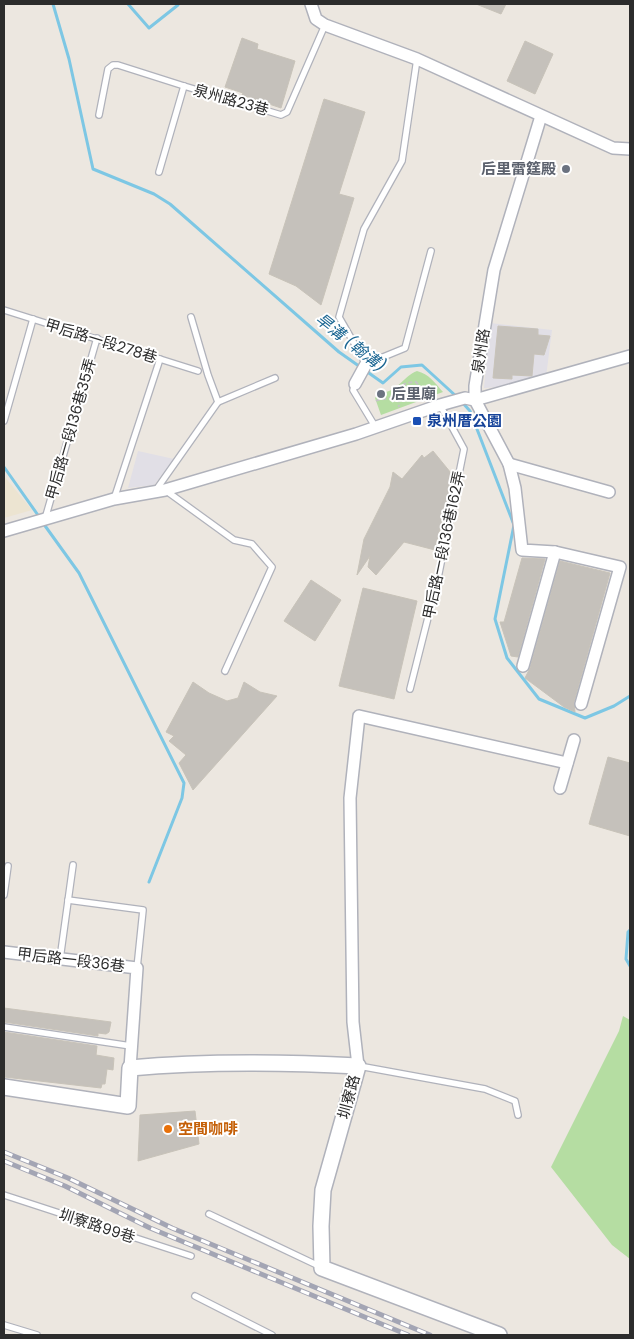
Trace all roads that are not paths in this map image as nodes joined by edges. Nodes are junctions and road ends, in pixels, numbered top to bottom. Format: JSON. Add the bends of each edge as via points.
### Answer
{"nodes":[{"id":1,"x":312,"y":4,"type":"edge"},
{"id":2,"x":325,"y":25,"type":"junction"},
{"id":3,"x":416,"y":59,"type":"junction"},
{"id":4,"x":184,"y":86,"type":"junction"},
{"id":5,"x":99,"y":115,"type":"dead end"},
{"id":6,"x":541,"y":116,"type":"junction"},
{"id":7,"x":630,"y":149,"type":"edge"},
{"id":8,"x":159,"y":172,"type":"dead end"},
{"id":9,"x":431,"y":251,"type":"dead end"},
{"id":10,"x":4,"y":310,"type":"edge"},
{"id":11,"x":191,"y":317,"type":"dead end"},
{"id":12,"x":33,"y":320,"type":"junction"},
{"id":13,"x":97,"y":338,"type":"junction"},
{"id":14,"x":630,"y":356,"type":"edge"},
{"id":15,"x":160,"y":359,"type":"junction"},
{"id":16,"x":366,"y":364,"type":"junction"},
{"id":17,"x":198,"y":371,"type":"dead end"},
{"id":18,"x":275,"y":378,"type":"dead end"},
{"id":19,"x":355,"y":384,"type":"joint"},
{"id":20,"x":465,"y":400,"type":"junction"},
{"id":21,"x":218,"y":402,"type":"junction"},
{"id":22,"x":440,"y":405,"type":"junction"},
{"id":23,"x":4,"y":421,"type":"edge"},
{"id":24,"x":376,"y":428,"type":"junction"},
{"id":25,"x":509,"y":464,"type":"junction"},
{"id":26,"x":160,"y":491,"type":"junction"},
{"id":27,"x":608,"y":492,"type":"dead end"},
{"id":28,"x":114,"y":499,"type":"junction"},
{"id":29,"x":42,"y":520,"type":"junction"},
{"id":30,"x":4,"y":531,"type":"edge"},
{"id":31,"x":555,"y":552,"type":"junction"},
{"id":32,"x":523,"y":666,"type":"dead end"},
{"id":33,"x":224,"y":671,"type":"dead end"},
{"id":34,"x":410,"y":689,"type":"dead end"},
{"id":35,"x":581,"y":704,"type":"dead end"},
{"id":36,"x":574,"y":740,"type":"dead end"},
{"id":37,"x":567,"y":763,"type":"junction"},
{"id":38,"x":560,"y":788,"type":"dead end"},
{"id":39,"x":73,"y":865,"type":"dead end"},
{"id":40,"x":8,"y":866,"type":"dead end"},
{"id":41,"x":4,"y":895,"type":"edge"},
{"id":42,"x":68,"y":900,"type":"junction"},
{"id":43,"x":4,"y":952,"type":"edge"},
{"id":44,"x":60,"y":959,"type":"junction"},
{"id":45,"x":137,"y":968,"type":"junction"},
{"id":46,"x":4,"y":1027,"type":"edge"},
{"id":47,"x":131,"y":1046,"type":"junction"},
{"id":48,"x":358,"y":1066,"type":"junction"},
{"id":49,"x":130,"y":1068,"type":"junction"},
{"id":50,"x":4,"y":1087,"type":"edge"},
{"id":51,"x":518,"y":1115,"type":"dead end"},
{"id":52,"x":4,"y":1195,"type":"edge"},
{"id":53,"x":209,"y":1214,"type":"dead end"},
{"id":54,"x":191,"y":1256,"type":"dead end"},
{"id":55,"x":322,"y":1268,"type":"junction"},
{"id":56,"x":194,"y":1296,"type":"dead end"},
{"id":57,"x":4,"y":1325,"type":"edge"},
{"id":58,"x":37,"y":1335,"type":"edge"},
{"id":59,"x":272,"y":1335,"type":"edge"},
{"id":60,"x":499,"y":1335,"type":"edge"}],
"edges":[{"from":1,"to":2,"type":"street","via":[[316,19]]},
{"from":2,"to":3,"type":"street"},
{"from":2,"to":4,"type":"lane","name":"泉州路23巷","via":[[284,114]]},
{"from":3,"to":6,"type":"street"},
{"from":3,"to":16,"type":"lane","via":[[402,160],[364,229],[339,317]]},
{"from":4,"to":5,"type":"lane","name":"泉州路23巷","via":[[113,66],[108,69]]},
{"from":4,"to":8,"type":"lane"},
{"from":6,"to":7,"type":"street","via":[[613,148]]},
{"from":6,"to":20,"type":"street","name":"泉州路","via":[[494,270],[475,386]]},
{"from":9,"to":16,"type":"lane","via":[[405,348]]},
{"from":10,"to":12,"type":"lane","name":"甲后路一段278巷"},
{"from":11,"to":21,"type":"lane"},
{"from":12,"to":13,"type":"lane","name":"甲后路一段278巷"},
{"from":12,"to":23,"type":"lane"},
{"from":13,"to":15,"type":"lane","name":"甲后路一段278巷"},
{"from":13,"to":29,"type":"lane","name":"甲后路一段136巷35弄"},
{"from":14,"to":20,"type":"street"},
{"from":15,"to":17,"type":"lane","name":"甲后路一段278巷"},
{"from":15,"to":28,"type":"lane"},
{"from":16,"to":19,"type":"street"},
{"from":18,"to":21,"type":"lane"},
{"from":19,"to":24,"type":"lane","via":[[353,390]]},
{"from":20,"to":22,"type":"street"},
{"from":20,"to":25,"type":"street"},
{"from":21,"to":26,"type":"lane"},
{"from":22,"to":24,"type":"street"},
{"from":22,"to":34,"type":"lane","name":"甲后路一段136巷162弄","via":[[464,449],[438,578]]},
{"from":24,"to":26,"type":"street"},
{"from":25,"to":27,"type":"street"},
{"from":25,"to":31,"type":"street","via":[[522,550]]},
{"from":26,"to":28,"type":"street"},
{"from":26,"to":33,"type":"lane","via":[[234,540],[252,544],[272,567]]},
{"from":28,"to":29,"type":"street"},
{"from":29,"to":30,"type":"street"},
{"from":31,"to":32,"type":"street"},
{"from":31,"to":35,"type":"street","via":[[620,567]]},
{"from":36,"to":37,"type":"street"},
{"from":37,"to":38,"type":"street"},
{"from":37,"to":48,"type":"street","via":[[359,716],[350,798],[353,1022]]},
{"from":39,"to":42,"type":"lane"},
{"from":40,"to":41,"type":"lane"},
{"from":42,"to":44,"type":"lane"},
{"from":42,"to":45,"type":"lane","via":[[144,910]]},
{"from":43,"to":44,"type":"street","name":"甲后路一段36巷"},
{"from":44,"to":45,"type":"street","name":"甲后路一段36巷"},
{"from":45,"to":47,"type":"street"},
{"from":46,"to":47,"type":"lane"},
{"from":47,"to":49,"type":"street"},
{"from":48,"to":49,"type":"street","name":"圳寮路","via":[[176,1064]]},
{"from":48,"to":51,"type":"lane","via":[[484,1089],[515,1101]]},
{"from":48,"to":55,"type":"street","name":"圳寮路","via":[[323,1190]]},
{"from":49,"to":50,"type":"street","via":[[128,1106]]},
{"from":52,"to":54,"type":"lane","name":"圳寮路99巷"},
{"from":53,"to":55,"type":"lane"},
{"from":55,"to":60,"type":"street"},
{"from":56,"to":59,"type":"lane"},
{"from":57,"to":58,"type":"lane"}]}
